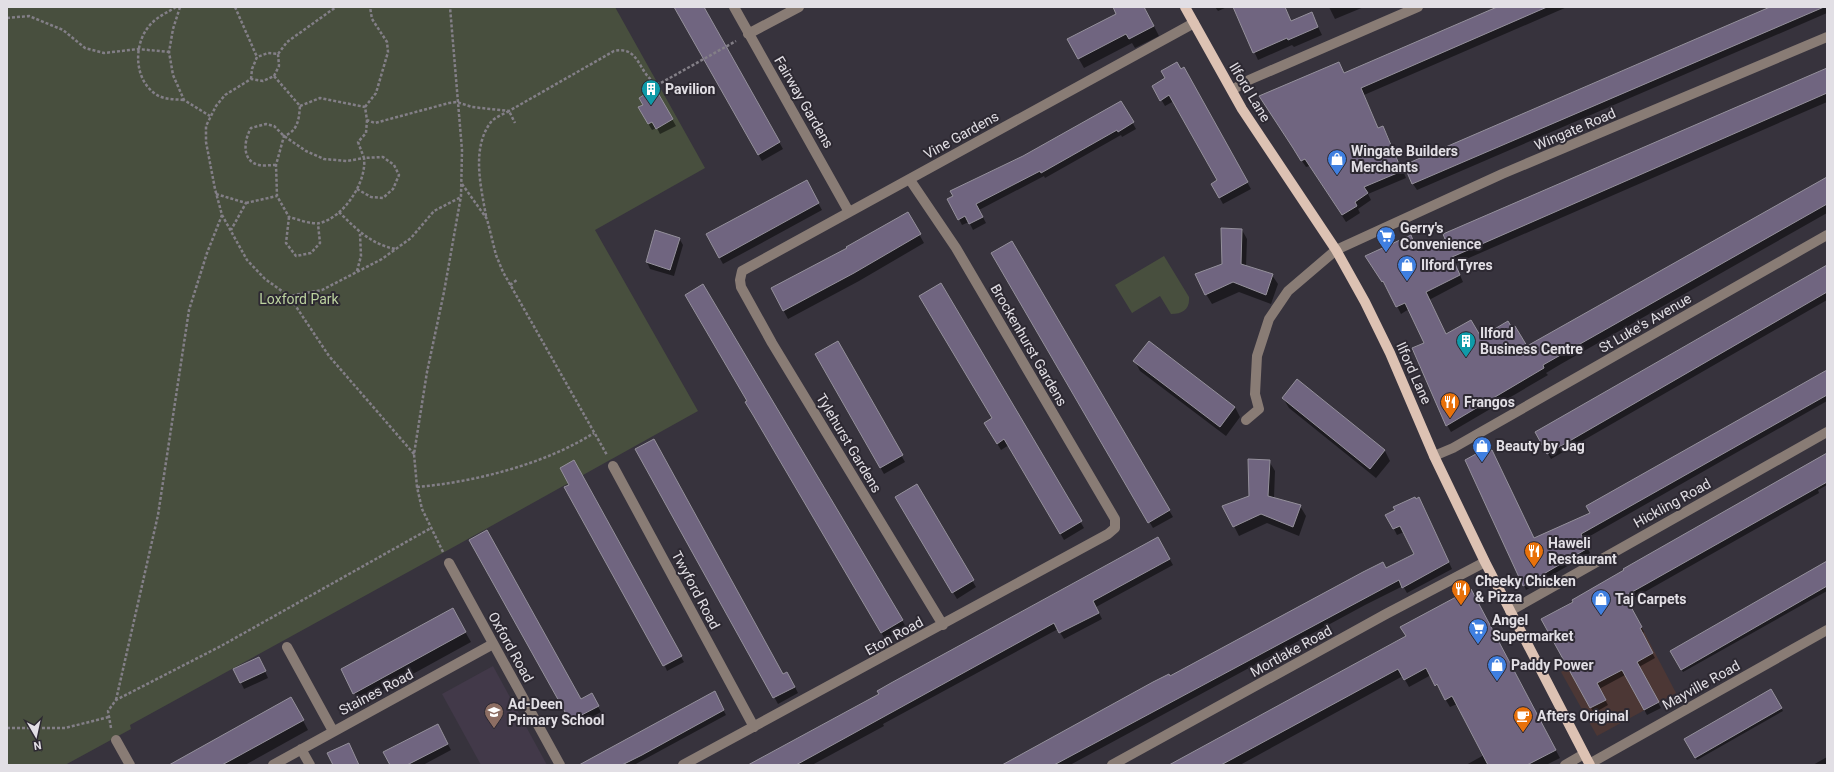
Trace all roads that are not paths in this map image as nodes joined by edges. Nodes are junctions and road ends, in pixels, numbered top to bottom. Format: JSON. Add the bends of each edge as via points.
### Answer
{"nodes":[{"id":1,"x":734,"y":7,"type":"edge"},
{"id":2,"x":799,"y":7,"type":"edge"},
{"id":3,"x":1185,"y":7,"type":"edge"},
{"id":4,"x":1418,"y":7,"type":"edge"},
{"id":5,"x":1194,"y":23,"type":"junction"},
{"id":6,"x":748,"y":34,"type":"junction"},
{"id":7,"x":1827,"y":37,"type":"edge"},
{"id":8,"x":1232,"y":90,"type":"junction"},
{"id":9,"x":910,"y":180,"type":"junction"},
{"id":10,"x":849,"y":212,"type":"junction"},
{"id":11,"x":1827,"y":235,"type":"edge"},
{"id":12,"x":1336,"y":250,"type":"junction"},
{"id":13,"x":742,"y":271,"type":"joint"},
{"id":14,"x":1246,"y":420,"type":"dead end"},
{"id":15,"x":1827,"y":432,"type":"edge"},
{"id":16,"x":1434,"y":456,"type":"junction"},
{"id":17,"x":613,"y":466,"type":"road end"},
{"id":18,"x":1115,"y":528,"type":"joint"},
{"id":19,"x":1484,"y":562,"type":"junction"},
{"id":20,"x":449,"y":563,"type":"road end"},
{"id":21,"x":1510,"y":611,"type":"junction"},
{"id":22,"x":943,"y":624,"type":"junction"},
{"id":23,"x":1827,"y":630,"type":"edge"},
{"id":24,"x":493,"y":644,"type":"junction"},
{"id":25,"x":287,"y":647,"type":"dead end"},
{"id":26,"x":754,"y":726,"type":"junction"},
{"id":27,"x":333,"y":731,"type":"junction"},
{"id":28,"x":116,"y":740,"type":"road end"},
{"id":29,"x":301,"y":749,"type":"junction"},
{"id":30,"x":1584,"y":754,"type":"junction"},
{"id":31,"x":1589,"y":764,"type":"edge"},
{"id":32,"x":130,"y":765,"type":"edge"},
{"id":33,"x":273,"y":765,"type":"edge"},
{"id":34,"x":310,"y":765,"type":"edge"},
{"id":35,"x":560,"y":765,"type":"edge"},
{"id":36,"x":683,"y":765,"type":"edge"},
{"id":37,"x":1112,"y":765,"type":"edge"},
{"id":38,"x":1565,"y":765,"type":"edge"}],
"edges":[{"from":1,"to":6,"type":"street","name":"Fairway Gardens"},
{"from":2,"to":6,"type":"street"},
{"from":3,"to":5,"type":"main road","name":"Ilford Lane"},
{"from":4,"to":8,"type":"street","via":[[1249,80]]},
{"from":5,"to":8,"type":"main road","name":"Ilford Lane"},
{"from":5,"to":9,"type":"street","name":"Vine Gardens"},
{"from":6,"to":10,"type":"street","name":"Fairway Gardens"},
{"from":7,"to":12,"type":"street","name":"Wingate Road","via":[[1502,174]]},
{"from":8,"to":12,"type":"main road","name":"Ilford Lane"},
{"from":9,"to":10,"type":"street","name":"Vine Gardens"},
{"from":9,"to":18,"type":"street","name":"Brockenhurst Gardens","via":[[956,248],[1115,519]]},
{"from":10,"to":13,"type":"street","name":"Vine Gardens"},
{"from":11,"to":16,"type":"street","name":"St Luke's Avenue","via":[[1453,448]]},
{"from":12,"to":14,"type":"street","name":"Wingate Road","via":[[1288,291],[1269,319],[1257,356],[1255,394],[1259,410]]},
{"from":12,"to":16,"type":"main road","name":"Ilford Lane","via":[[1390,353]]},
{"from":13,"to":22,"type":"street","name":"Tylehurst Gardens","via":[[741,287],[772,343]]},
{"from":15,"to":21,"type":"street","name":"Hickling Road"},
{"from":16,"to":19,"type":"main road","name":"Ilford Lane"},
{"from":17,"to":26,"type":"street","name":"Twyford Road"},
{"from":18,"to":22,"type":"street","name":"Eton Road"},
{"from":19,"to":21,"type":"main road","name":"Ilford Lane"},
{"from":19,"to":37,"type":"street","name":"Mortlake Road"},
{"from":20,"to":24,"type":"street","name":"Oxford Road"},
{"from":21,"to":30,"type":"main road","name":"Ilford Lane"},
{"from":22,"to":26,"type":"street","name":"Eton Road"},
{"from":23,"to":31,"type":"street","name":"Mayville Road"},
{"from":24,"to":27,"type":"street","name":"Staines Road"},
{"from":24,"to":35,"type":"street","name":"Oxford Road"},
{"from":25,"to":27,"type":"street"},
{"from":26,"to":36,"type":"street","name":"Eton Road"},
{"from":27,"to":29,"type":"street","name":"Staines Road"},
{"from":28,"to":32,"type":"street"},
{"from":29,"to":33,"type":"street","name":"Staines Road"},
{"from":29,"to":34,"type":"street"},
{"from":30,"to":31,"type":"main road","name":"Ilford Lane"},
{"from":30,"to":38,"type":"street"}]}
